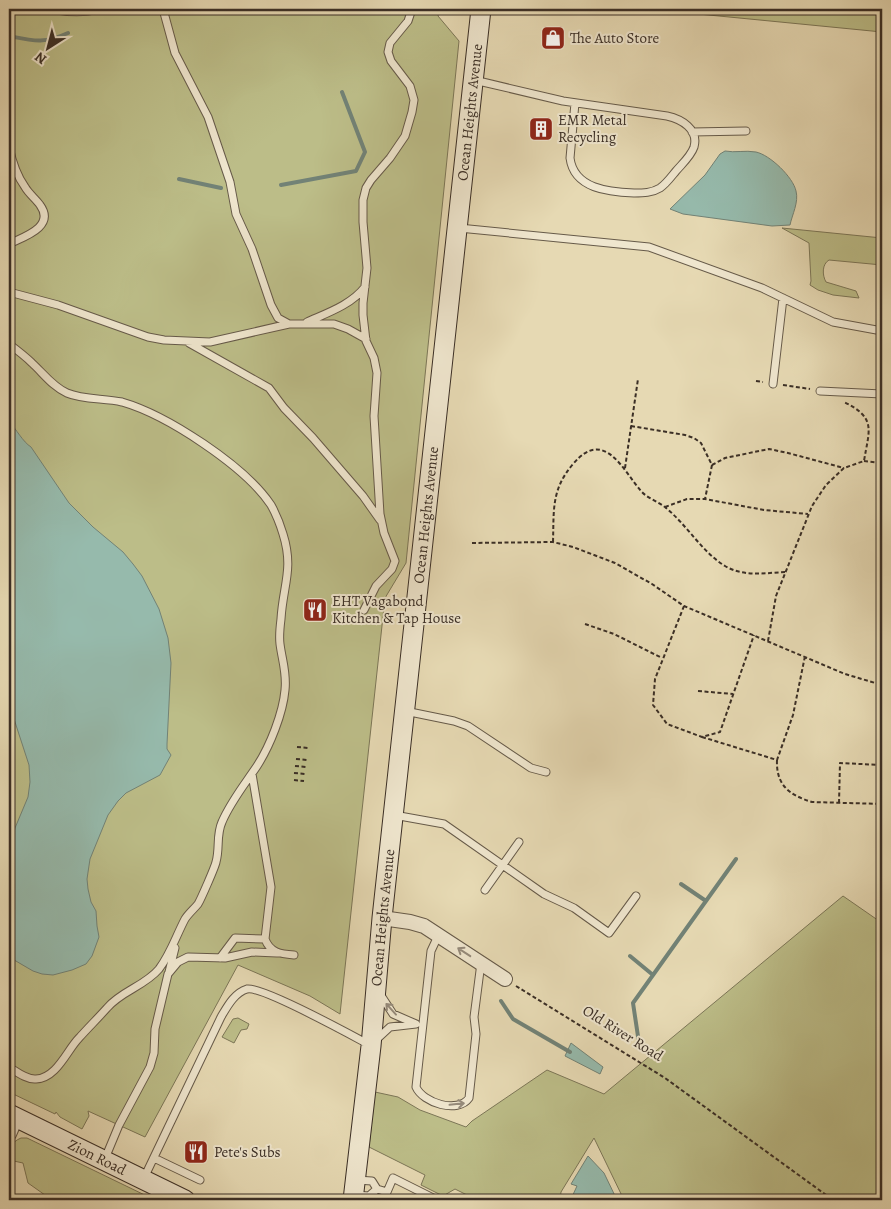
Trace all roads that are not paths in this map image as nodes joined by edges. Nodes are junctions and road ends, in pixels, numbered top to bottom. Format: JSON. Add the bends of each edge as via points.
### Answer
{"nodes":[{"id":1,"x":50,"y":9,"type":"edge"},
{"id":2,"x":99,"y":9,"type":"edge"},
{"id":3,"x":163,"y":9,"type":"edge"},
{"id":4,"x":412,"y":9,"type":"edge"},
{"id":5,"x":481,"y":9,"type":"edge"},
{"id":6,"x":473,"y":80,"type":"junction"},
{"id":7,"x":575,"y":103,"type":"junction"},
{"id":8,"x":746,"y":131,"type":"dead end"},
{"id":9,"x":692,"y":132,"type":"junction"},
{"id":10,"x":9,"y":148,"type":"edge"},
{"id":11,"x":457,"y":227,"type":"junction"},
{"id":12,"x":9,"y":244,"type":"edge"},
{"id":13,"x":365,"y":287,"type":"junction"},
{"id":14,"x":9,"y":292,"type":"edge"},
{"id":15,"x":783,"y":298,"type":"junction"},
{"id":16,"x":289,"y":324,"type":"junction"},
{"id":17,"x":302,"y":324,"type":"junction"},
{"id":18,"x":882,"y":331,"type":"edge"},
{"id":19,"x":366,"y":339,"type":"junction"},
{"id":20,"x":187,"y":342,"type":"junction"},
{"id":21,"x":9,"y":344,"type":"edge"},
{"id":22,"x":773,"y":384,"type":"road end"},
{"id":23,"x":820,"y":391,"type":"road end"},
{"id":24,"x":882,"y":394,"type":"edge"},
{"id":25,"x":381,"y":523,"type":"junction"},
{"id":26,"x":364,"y":610,"type":"dead end"},
{"id":27,"x":405,"y":710,"type":"junction"},
{"id":28,"x":546,"y":772,"type":"dead end"},
{"id":29,"x":252,"y":774,"type":"junction"},
{"id":30,"x":393,"y":815,"type":"junction"},
{"id":31,"x":520,"y":842,"type":"dead end"},
{"id":32,"x":503,"y":865,"type":"junction"},
{"id":33,"x":485,"y":890,"type":"dead end"},
{"id":34,"x":636,"y":896,"type":"dead end"},
{"id":35,"x":382,"y":918,"type":"junction"},
{"id":36,"x":438,"y":936,"type":"junction"},
{"id":37,"x":178,"y":937,"type":"junction"},
{"id":38,"x":265,"y":940,"type":"junction"},
{"id":39,"x":277,"y":953,"type":"junction"},
{"id":40,"x":294,"y":955,"type":"dead end"},
{"id":41,"x":220,"y":958,"type":"junction"},
{"id":42,"x":481,"y":963,"type":"junction"},
{"id":43,"x":168,"y":974,"type":"junction"},
{"id":44,"x":505,"y":979,"type":"road end"},
{"id":45,"x":375,"y":985,"type":"junction"},
{"id":46,"x":420,"y":1025,"type":"junction"},
{"id":47,"x":371,"y":1046,"type":"junction"},
{"id":48,"x":9,"y":1067,"type":"edge"},
{"id":49,"x":11,"y":1122,"type":"edge"},
{"id":50,"x":154,"y":1158,"type":"junction"},
{"id":51,"x":104,"y":1161,"type":"junction"},
{"id":52,"x":144,"y":1180,"type":"junction"},
{"id":53,"x":200,"y":1180,"type":"dead end"},
{"id":54,"x":377,"y":1189,"type":"junction"},
{"id":55,"x":353,"y":1192,"type":"edge"},
{"id":56,"x":387,"y":1192,"type":"junction"},
{"id":57,"x":185,"y":1200,"type":"edge"},
{"id":58,"x":382,"y":1200,"type":"edge"},
{"id":59,"x":438,"y":1200,"type":"edge"}],
"edges":[{"from":1,"to":2,"type":"lane"},
{"from":3,"to":16,"type":"lane","via":[[175,54],[208,117],[230,182],[236,214],[271,305],[278,318]]},
{"from":4,"to":13,"type":"lane","via":[[408,21],[390,43],[388,52],[410,86],[414,105],[405,136],[371,180],[365,193]]},
{"from":5,"to":6,"type":"main road","name":"Ocean Heights Avenue"},
{"from":6,"to":7,"type":"lane"},
{"from":6,"to":11,"type":"main road","name":"Ocean Heights Avenue"},
{"from":7,"to":9,"type":"lane","via":[[677,118]]},
{"from":7,"to":9,"type":"lane","via":[[571,164],[583,181],[600,189],[647,193],[660,188],[692,152]]},
{"from":8,"to":9,"type":"lane"},
{"from":10,"to":12,"type":"lane","via":[[20,180],[44,215],[42,225],[35,231]]},
{"from":11,"to":15,"type":"lane","via":[[649,247]]},
{"from":11,"to":27,"type":"main road","name":"Ocean Heights Avenue"},
{"from":13,"to":17,"type":"lane","via":[[346,304]]},
{"from":13,"to":19,"type":"lane"},
{"from":14,"to":20,"type":"lane","via":[[77,311],[155,339]]},
{"from":15,"to":18,"type":"lane","via":[[833,322]]},
{"from":15,"to":22,"type":"lane"},
{"from":16,"to":17,"type":"lane"},
{"from":16,"to":20,"type":"lane","via":[[210,342]]},
{"from":17,"to":19,"type":"lane","via":[[340,326]]},
{"from":19,"to":25,"type":"lane","via":[[377,373],[374,416]]},
{"from":20,"to":25,"type":"lane","via":[[269,388],[363,496]]},
{"from":21,"to":29,"type":"lane","via":[[66,392],[124,403],[196,439],[238,471],[263,495],[274,511],[289,561],[280,644],[286,687],[273,732]]},
{"from":23,"to":24,"type":"lane"},
{"from":25,"to":26,"type":"lane","via":[[395,561],[376,586]]},
{"from":27,"to":28,"type":"lane","via":[[464,724],[531,768]]},
{"from":27,"to":30,"type":"main road","name":"Ocean Heights Avenue"},
{"from":29,"to":37,"type":"lane","via":[[221,823],[216,864],[200,901]]},
{"from":29,"to":38,"type":"lane","via":[[271,887]]},
{"from":30,"to":32,"type":"lane","via":[[444,824]]},
{"from":30,"to":35,"type":"main road","name":"Ocean Heights Avenue"},
{"from":31,"to":32,"type":"lane"},
{"from":32,"to":33,"type":"lane"},
{"from":32,"to":34,"type":"lane","via":[[609,933]]},
{"from":35,"to":36,"type":"street","via":[[424,926]]},
{"from":35,"to":45,"type":"main road","name":"Ocean Heights Avenue"},
{"from":42,"to":36,"type":"street","one_way":true},
{"from":36,"to":46,"type":"lane","via":[[431,951]]},
{"from":37,"to":43,"type":"lane"},
{"from":37,"to":48,"type":"lane","via":[[157,971],[113,1001],[77,1039],[52,1072],[35,1080]]},
{"from":38,"to":39,"type":"lane"},
{"from":38,"to":41,"type":"lane","via":[[234,938]]},
{"from":39,"to":40,"type":"lane"},
{"from":39,"to":41,"type":"lane","via":[[258,951]]},
{"from":41,"to":43,"type":"lane","via":[[185,958]]},
{"from":42,"to":44,"type":"street"},
{"from":46,"to":42,"type":"lane","one_way":true,"via":[[416,1087],[423,1097],[435,1103],[460,1106],[466,1103],[476,1034],[474,1017]]},
{"from":43,"to":51,"type":"lane","via":[[154,1029],[154,1053],[150,1067]]},
{"from":46,"to":45,"type":"lane","one_way":true,"via":[[392,1012]]},
{"from":45,"to":47,"type":"main road","name":"Ocean Heights Avenue"},
{"from":46,"to":47,"type":"lane","via":[[390,1027]]},
{"from":47,"to":50,"type":"lane","via":[[260,991],[244,990],[230,1002],[221,1017]]},
{"from":47,"to":55,"type":"main road","name":"Ocean Heights Avenue"},
{"from":49,"to":51,"type":"main road","name":"Zion Road"},
{"from":50,"to":52,"type":"lane"},
{"from":50,"to":53,"type":"lane"},
{"from":51,"to":52,"type":"main road","name":"Zion Road"},
{"from":52,"to":57,"type":"main road","name":"Zion Road"},
{"from":54,"to":55,"type":"lane","via":[[369,1196]]},
{"from":54,"to":55,"type":"lane","via":[[372,1181]]},
{"from":54,"to":56,"type":"lane"},
{"from":56,"to":58,"type":"lane"},
{"from":56,"to":59,"type":"lane","via":[[393,1178]]}]}
